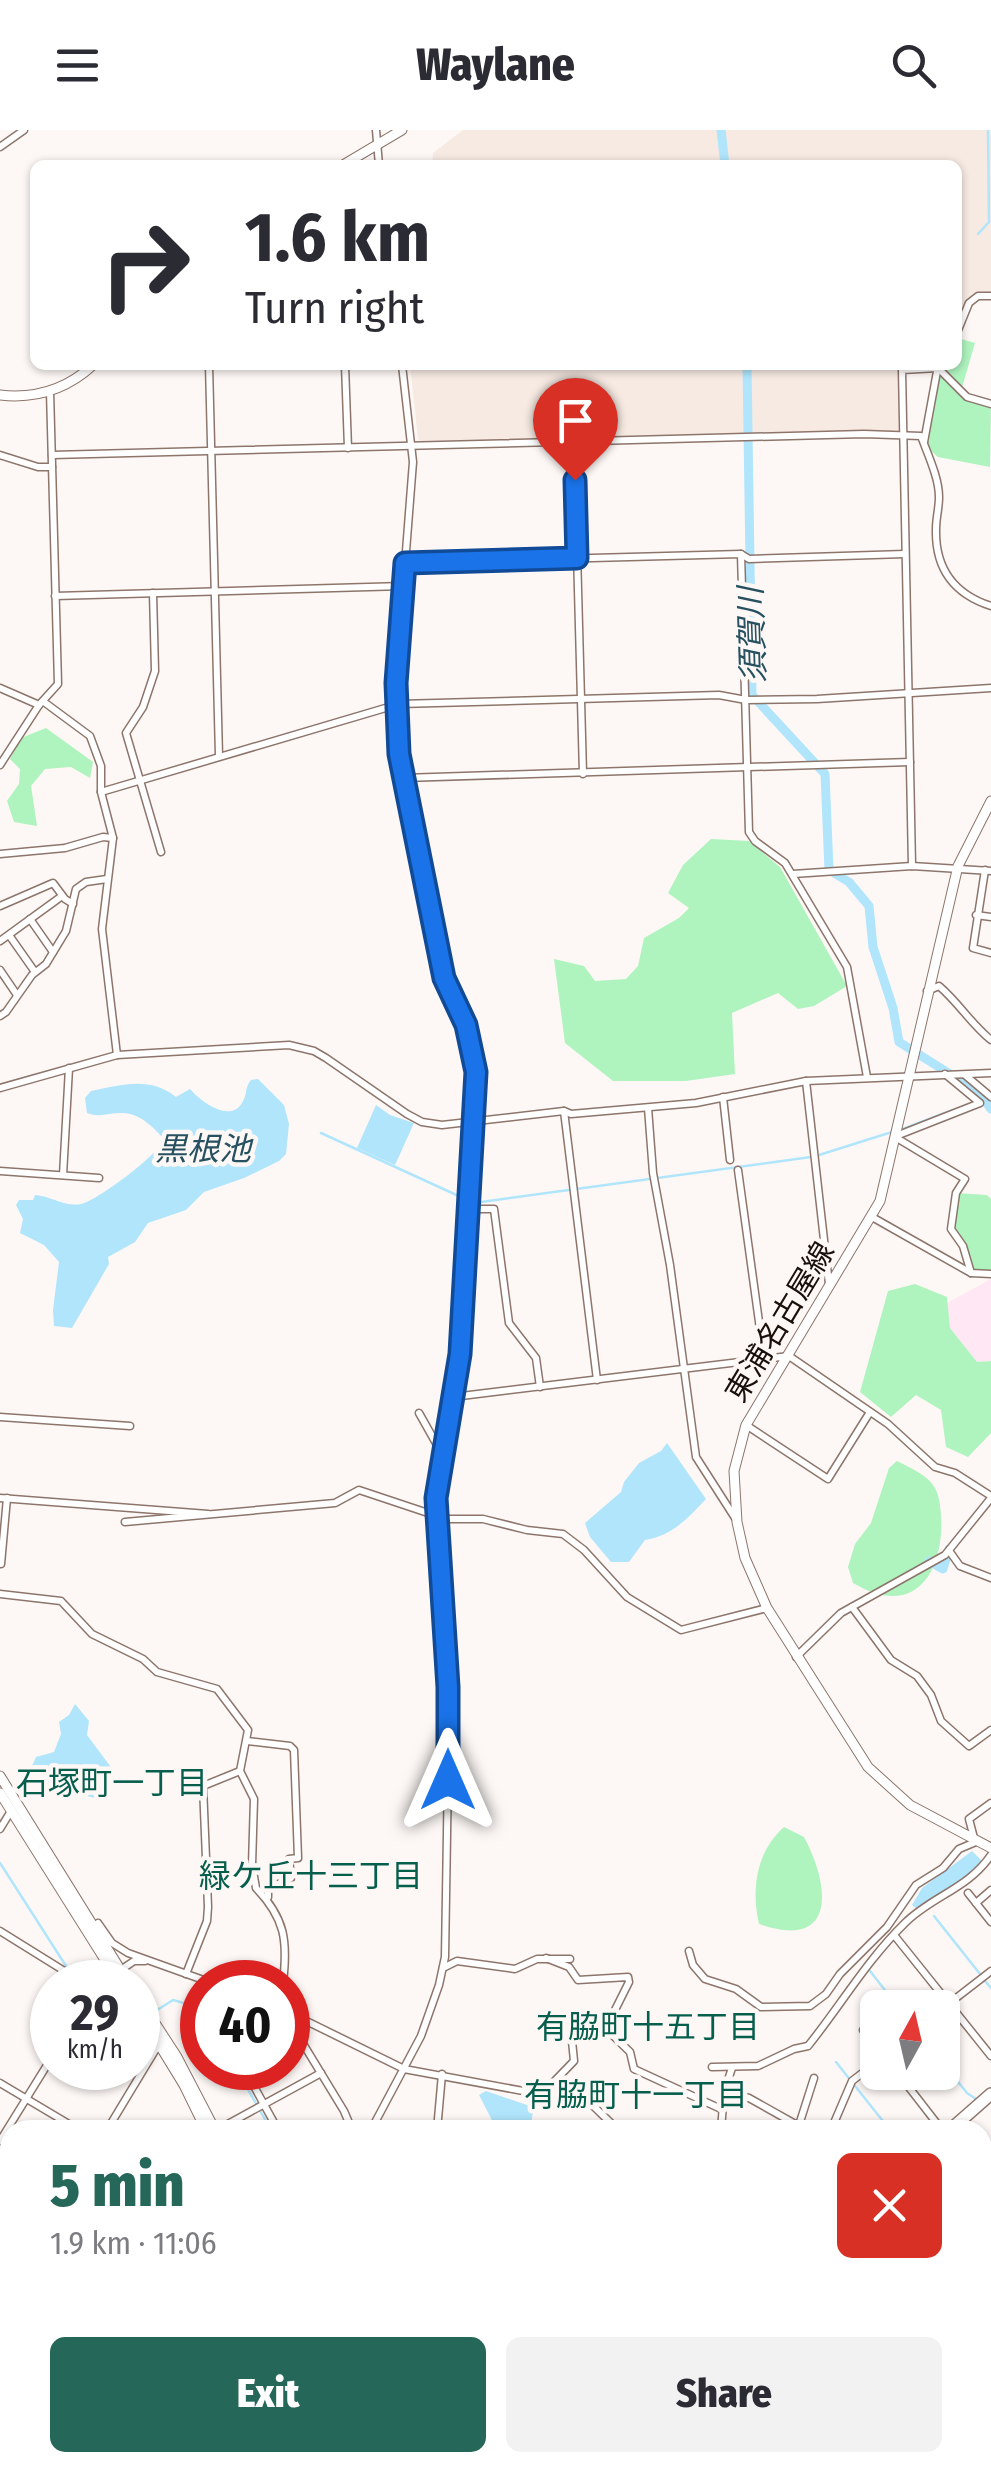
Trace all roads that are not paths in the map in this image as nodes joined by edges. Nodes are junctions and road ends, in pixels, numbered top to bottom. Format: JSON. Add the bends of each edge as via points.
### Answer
{"nodes":[{"id":1,"x":24,"y":130,"type":"edge"},
{"id":2,"x":376,"y":130,"type":"edge"},
{"id":3,"x":402,"y":130,"type":"edge"},
{"id":4,"x":377,"y":146,"type":"junction"},
{"id":5,"x":0,"y":147,"type":"edge"},
{"id":6,"x":352,"y":160,"type":"edge"},
{"id":7,"x":378,"y":160,"type":"edge"},
{"id":8,"x":991,"y":296,"type":"edge"},
{"id":9,"x":962,"y":320,"type":"edge"},
{"id":10,"x":88,"y":370,"type":"edge"},
{"id":11,"x":209,"y":370,"type":"edge"},
{"id":12,"x":346,"y":370,"type":"edge"},
{"id":13,"x":403,"y":370,"type":"edge"},
{"id":14,"x":902,"y":370,"type":"edge"},
{"id":15,"x":937,"y":370,"type":"edge"},
{"id":16,"x":942,"y":370,"type":"edge"},
{"id":17,"x":50,"y":391,"type":"junction"},
{"id":18,"x":0,"y":395,"type":"edge"},
{"id":19,"x":991,"y":404,"type":"edge"},
{"id":20,"x":903,"y":436,"type":"junction"},
{"id":21,"x":574,"y":442,"type":"junction"},
{"id":22,"x":924,"y":445,"type":"junction"},
{"id":23,"x":412,"y":446,"type":"junction"},
{"id":24,"x":348,"y":448,"type":"junction"},
{"id":25,"x":211,"y":452,"type":"junction"},
{"id":26,"x":52,"y":455,"type":"junction"},
{"id":27,"x":0,"y":456,"type":"edge"},
{"id":28,"x":52,"y":467,"type":"junction"},
{"id":29,"x":740,"y":554,"type":"junction"},
{"id":30,"x":904,"y":554,"type":"junction"},
{"id":31,"x":577,"y":558,"type":"junction"},
{"id":32,"x":405,"y":563,"type":"junction"},
{"id":33,"x":404,"y":586,"type":"junction"},
{"id":34,"x":215,"y":591,"type":"junction"},
{"id":35,"x":153,"y":593,"type":"junction"},
{"id":36,"x":55,"y":596,"type":"junction"},
{"id":37,"x":991,"y":606,"type":"edge"},
{"id":38,"x":0,"y":688,"type":"edge"},
{"id":39,"x":991,"y":688,"type":"edge"},
{"id":40,"x":908,"y":693,"type":"junction"},
{"id":41,"x":581,"y":699,"type":"junction"},
{"id":42,"x":746,"y":700,"type":"junction"},
{"id":43,"x":42,"y":704,"type":"junction"},
{"id":44,"x":396,"y":705,"type":"junction"},
{"id":45,"x":219,"y":756,"type":"junction"},
{"id":46,"x":910,"y":762,"type":"junction"},
{"id":47,"x":0,"y":765,"type":"edge"},
{"id":48,"x":747,"y":767,"type":"junction"},
{"id":49,"x":583,"y":774,"type":"junction"},
{"id":50,"x":403,"y":778,"type":"junction"},
{"id":51,"x":138,"y":780,"type":"junction"},
{"id":52,"x":101,"y":792,"type":"junction"},
{"id":53,"x":991,"y":800,"type":"edge"},
{"id":54,"x":113,"y":838,"type":"junction"},
{"id":55,"x":161,"y":852,"type":"dead end"},
{"id":56,"x":0,"y":854,"type":"edge"},
{"id":57,"x":912,"y":866,"type":"junction"},
{"id":58,"x":958,"y":866,"type":"junction"},
{"id":59,"x":988,"y":870,"type":"edge"},
{"id":60,"x":793,"y":874,"type":"junction"},
{"id":61,"x":107,"y":880,"type":"junction"},
{"id":62,"x":62,"y":896,"type":"junction"},
{"id":63,"x":73,"y":904,"type":"junction"},
{"id":64,"x":0,"y":906,"type":"edge"},
{"id":65,"x":976,"y":915,"type":"junction"},
{"id":66,"x":991,"y":917,"type":"edge"},
{"id":67,"x":30,"y":919,"type":"junction"},
{"id":68,"x":9,"y":934,"type":"junction"},
{"id":69,"x":0,"y":941,"type":"edge"},
{"id":70,"x":53,"y":952,"type":"junction"},
{"id":71,"x":991,"y":953,"type":"edge"},
{"id":72,"x":0,"y":970,"type":"edge"},
{"id":73,"x":36,"y":972,"type":"junction"},
{"id":74,"x":927,"y":991,"type":"junction"},
{"id":75,"x":17,"y":995,"type":"junction"},
{"id":76,"x":0,"y":1016,"type":"edge"},
{"id":77,"x":991,"y":1040,"type":"edge"},
{"id":78,"x":117,"y":1055,"type":"junction"},
{"id":79,"x":69,"y":1068,"type":"junction"},
{"id":80,"x":991,"y":1073,"type":"edge"},
{"id":81,"x":945,"y":1074,"type":"junction"},
{"id":82,"x":964,"y":1074,"type":"junction"},
{"id":83,"x":908,"y":1076,"type":"junction"},
{"id":84,"x":868,"y":1078,"type":"junction"},
{"id":85,"x":806,"y":1081,"type":"junction"},
{"id":86,"x":0,"y":1088,"type":"edge"},
{"id":87,"x":991,"y":1097,"type":"edge"},
{"id":88,"x":722,"y":1098,"type":"junction"},
{"id":89,"x":648,"y":1108,"type":"junction"},
{"id":90,"x":564,"y":1111,"type":"junction"},
{"id":91,"x":474,"y":1120,"type":"junction"},
{"id":92,"x":896,"y":1133,"type":"junction"},
{"id":93,"x":730,"y":1160,"type":"dead end"},
{"id":94,"x":0,"y":1170,"type":"edge"},
{"id":95,"x":738,"y":1170,"type":"dead end"},
{"id":96,"x":63,"y":1175,"type":"junction"},
{"id":97,"x":99,"y":1178,"type":"dead end"},
{"id":98,"x":468,"y":1203,"type":"junction"},
{"id":99,"x":872,"y":1218,"type":"junction"},
{"id":100,"x":971,"y":1273,"type":"junction"},
{"id":101,"x":991,"y":1274,"type":"edge"},
{"id":102,"x":830,"y":1288,"type":"junction"},
{"id":103,"x":789,"y":1356,"type":"junction"},
{"id":104,"x":764,"y":1358,"type":"junction"},
{"id":105,"x":684,"y":1368,"type":"junction"},
{"id":106,"x":597,"y":1380,"type":"junction"},
{"id":107,"x":540,"y":1387,"type":"junction"},
{"id":108,"x":453,"y":1397,"type":"junction"},
{"id":109,"x":420,"y":1412,"type":"dead end"},
{"id":110,"x":870,"y":1412,"type":"junction"},
{"id":111,"x":0,"y":1417,"type":"edge"},
{"id":112,"x":130,"y":1426,"type":"dead end"},
{"id":113,"x":746,"y":1426,"type":"junction"},
{"id":114,"x":442,"y":1454,"type":"junction"},
{"id":115,"x":991,"y":1497,"type":"edge"},
{"id":116,"x":3,"y":1498,"type":"edge"},
{"id":117,"x":211,"y":1514,"type":"junction"},
{"id":118,"x":436,"y":1516,"type":"junction"},
{"id":119,"x":125,"y":1522,"type":"dead end"},
{"id":120,"x":737,"y":1522,"type":"junction"},
{"id":121,"x":950,"y":1552,"type":"junction"},
{"id":122,"x":1,"y":1564,"type":"edge"},
{"id":123,"x":991,"y":1578,"type":"edge"},
{"id":124,"x":0,"y":1594,"type":"edge"},
{"id":125,"x":767,"y":1608,"type":"junction"},
{"id":126,"x":852,"y":1608,"type":"junction"},
{"id":127,"x":796,"y":1657,"type":"junction"},
{"id":128,"x":991,"y":1730,"type":"edge"},
{"id":129,"x":248,"y":1741,"type":"junction"},
{"id":130,"x":240,"y":1771,"type":"junction"},
{"id":131,"x":0,"y":1776,"type":"edge"},
{"id":132,"x":0,"y":1793,"type":"edge"},
{"id":133,"x":991,"y":1803,"type":"edge"},
{"id":134,"x":12,"y":1811,"type":"junction"},
{"id":135,"x":0,"y":1829,"type":"edge"},
{"id":136,"x":977,"y":1839,"type":"junction"},
{"id":137,"x":991,"y":1852,"type":"edge"},
{"id":138,"x":991,"y":1890,"type":"edge"},
{"id":139,"x":968,"y":1893,"type":"dead end"},
{"id":140,"x":268,"y":1897,"type":"junction"},
{"id":141,"x":905,"y":1902,"type":"junction"},
{"id":142,"x":976,"y":1902,"type":"junction"},
{"id":143,"x":916,"y":1913,"type":"junction"},
{"id":144,"x":991,"y":1922,"type":"edge"},
{"id":145,"x":92,"y":1927,"type":"junction"},
{"id":146,"x":0,"y":1931,"type":"edge"},
{"id":147,"x":894,"y":1934,"type":"junction"},
{"id":148,"x":689,"y":1950,"type":"dead end"},
{"id":149,"x":546,"y":1958,"type":"junction"},
{"id":150,"x":570,"y":1959,"type":"dead end"},
{"id":151,"x":47,"y":1960,"type":"edge"},
{"id":152,"x":107,"y":1960,"type":"edge"},
{"id":153,"x":109,"y":1960,"type":"edge"},
{"id":154,"x":148,"y":1960,"type":"edge"},
{"id":155,"x":192,"y":1960,"type":"edge"},
{"id":156,"x":284,"y":1960,"type":"edge"},
{"id":157,"x":443,"y":1968,"type":"junction"},
{"id":158,"x":991,"y":1971,"type":"edge"},
{"id":159,"x":934,"y":1990,"type":"edge"},
{"id":160,"x":960,"y":1995,"type":"edge"},
{"id":161,"x":960,"y":2022,"type":"edge"},
{"id":162,"x":310,"y":2026,"type":"edge"},
{"id":163,"x":606,"y":2028,"type":"junction"},
{"id":164,"x":160,"y":2035,"type":"edge"},
{"id":165,"x":160,"y":2044,"type":"edge"},
{"id":166,"x":310,"y":2054,"type":"edge"},
{"id":167,"x":991,"y":2056,"type":"edge"},
{"id":168,"x":712,"y":2067,"type":"dead end"},
{"id":169,"x":732,"y":2068,"type":"junction"},
{"id":170,"x":404,"y":2069,"type":"junction"},
{"id":171,"x":321,"y":2073,"type":"junction"},
{"id":172,"x":442,"y":2074,"type":"junction"},
{"id":173,"x":860,"y":2075,"type":"edge"},
{"id":174,"x":814,"y":2078,"type":"dead end"},
{"id":175,"x":0,"y":2083,"type":"edge"},
{"id":176,"x":32,"y":2090,"type":"edge"},
{"id":177,"x":132,"y":2090,"type":"edge"},
{"id":178,"x":254,"y":2090,"type":"edge"},
{"id":179,"x":912,"y":2090,"type":"edge"},
{"id":180,"x":724,"y":2092,"type":"junction"},
{"id":181,"x":543,"y":2093,"type":"junction"},
{"id":182,"x":991,"y":2094,"type":"edge"},
{"id":183,"x":26,"y":2099,"type":"junction"},
{"id":184,"x":261,"y":2107,"type":"junction"},
{"id":185,"x":722,"y":2110,"type":"junction"},
{"id":186,"x":13,"y":2120,"type":"edge"},
{"id":187,"x":62,"y":2120,"type":"edge"},
{"id":188,"x":113,"y":2120,"type":"edge"},
{"id":189,"x":201,"y":2120,"type":"edge"},
{"id":190,"x":211,"y":2120,"type":"edge"},
{"id":191,"x":236,"y":2120,"type":"edge"},
{"id":192,"x":271,"y":2120,"type":"edge"},
{"id":193,"x":347,"y":2120,"type":"edge"},
{"id":194,"x":378,"y":2120,"type":"edge"},
{"id":195,"x":438,"y":2120,"type":"edge"},
{"id":196,"x":605,"y":2120,"type":"edge"},
{"id":197,"x":722,"y":2120,"type":"edge"},
{"id":198,"x":791,"y":2120,"type":"edge"},
{"id":199,"x":802,"y":2120,"type":"edge"},
{"id":200,"x":835,"y":2120,"type":"edge"},
{"id":201,"x":938,"y":2120,"type":"edge"},
{"id":202,"x":958,"y":2120,"type":"edge"}],
"edges":[{"from":1,"to":5,"type":"street"},
{"from":2,"to":4,"type":"street"},
{"from":3,"to":4,"type":"main road"},
{"from":4,"to":6,"type":"main road"},
{"from":4,"to":7,"type":"street"},
{"from":8,"to":9,"type":"street","via":[[969,303]]},
{"from":10,"to":17,"type":"main road"},
{"from":11,"to":25,"type":"street"},
{"from":12,"to":24,"type":"street"},
{"from":13,"to":23,"type":"street"},
{"from":14,"to":20,"type":"street"},
{"from":15,"to":22,"type":"street"},
{"from":16,"to":19,"type":"street","via":[[967,397]]},
{"from":17,"to":18,"type":"main road"},
{"from":17,"to":26,"type":"street"},
{"from":20,"to":21,"type":"street"},
{"from":20,"to":22,"type":"street","via":[[921,436]]},
{"from":20,"to":30,"type":"street"},
{"from":21,"to":23,"type":"street"},
{"from":21,"to":31,"type":"street"},
{"from":22,"to":37,"type":"street","via":[[938,491],[941,560],[957,591]]},
{"from":23,"to":24,"type":"street"},
{"from":23,"to":32,"type":"street"},
{"from":24,"to":25,"type":"street"},
{"from":25,"to":26,"type":"street"},
{"from":25,"to":34,"type":"street"},
{"from":26,"to":28,"type":"street"},
{"from":27,"to":28,"type":"street"},
{"from":28,"to":36,"type":"street"},
{"from":29,"to":30,"type":"street"},
{"from":29,"to":31,"type":"street"},
{"from":29,"to":42,"type":"street"},
{"from":30,"to":40,"type":"street"},
{"from":31,"to":32,"type":"street"},
{"from":31,"to":41,"type":"street"},
{"from":32,"to":33,"type":"street"},
{"from":33,"to":34,"type":"street"},
{"from":33,"to":44,"type":"street"},
{"from":34,"to":35,"type":"street"},
{"from":34,"to":45,"type":"street"},
{"from":35,"to":36,"type":"street"},
{"from":35,"to":51,"type":"street","via":[[154,672],[143,707],[126,731]]},
{"from":36,"to":43,"type":"street","via":[[58,684]]},
{"from":38,"to":43,"type":"street"},
{"from":39,"to":40,"type":"street"},
{"from":40,"to":42,"type":"street"},
{"from":40,"to":46,"type":"street"},
{"from":41,"to":42,"type":"street"},
{"from":41,"to":44,"type":"street"},
{"from":41,"to":49,"type":"street"},
{"from":42,"to":48,"type":"street"},
{"from":43,"to":47,"type":"street"},
{"from":43,"to":52,"type":"street","via":[[90,736],[101,766]]},
{"from":44,"to":45,"type":"street"},
{"from":44,"to":50,"type":"street"},
{"from":45,"to":51,"type":"street"},
{"from":46,"to":48,"type":"street"},
{"from":46,"to":57,"type":"street"},
{"from":48,"to":49,"type":"street"},
{"from":48,"to":60,"type":"street","via":[[749,832]]},
{"from":49,"to":50,"type":"street"},
{"from":50,"to":91,"type":"street","via":[[444,978],[473,1049]]},
{"from":51,"to":52,"type":"street"},
{"from":51,"to":55,"type":"street"},
{"from":52,"to":54,"type":"street"},
{"from":53,"to":58,"type":"main road","name":"東浦名古屋線"},
{"from":54,"to":56,"type":"street"},
{"from":54,"to":61,"type":"street"},
{"from":57,"to":58,"type":"street"},
{"from":57,"to":60,"type":"street"},
{"from":58,"to":59,"type":"street"},
{"from":58,"to":74,"type":"main road","name":"東浦名古屋線"},
{"from":59,"to":65,"type":"street"},
{"from":60,"to":84,"type":"street","via":[[847,968]]},
{"from":61,"to":63,"type":"street","via":[[86,882]]},
{"from":61,"to":78,"type":"street","via":[[102,928]]},
{"from":62,"to":63,"type":"street"},
{"from":62,"to":64,"type":"street","via":[[54,884]]},
{"from":62,"to":67,"type":"street"},
{"from":63,"to":70,"type":"street"},
{"from":65,"to":66,"type":"street"},
{"from":65,"to":71,"type":"street","via":[[973,948]]},
{"from":67,"to":68,"type":"street"},
{"from":67,"to":70,"type":"street"},
{"from":68,"to":69,"type":"street"},
{"from":68,"to":73,"type":"street"},
{"from":70,"to":73,"type":"street"},
{"from":72,"to":75,"type":"street"},
{"from":73,"to":75,"type":"street"},
{"from":74,"to":77,"type":"street","via":[[938,986]]},
{"from":74,"to":83,"type":"main road","name":"東浦名古屋線"},
{"from":75,"to":76,"type":"street"},
{"from":78,"to":79,"type":"street"},
{"from":78,"to":91,"type":"street","via":[[300,1047],[422,1122]]},
{"from":79,"to":86,"type":"street"},
{"from":79,"to":96,"type":"street"},
{"from":80,"to":82,"type":"street"},
{"from":81,"to":82,"type":"street"},
{"from":81,"to":83,"type":"street"},
{"from":81,"to":92,"type":"street","via":[[980,1103]]},
{"from":82,"to":87,"type":"street"},
{"from":83,"to":84,"type":"street"},
{"from":83,"to":92,"type":"main road","name":"東浦名古屋線"},
{"from":84,"to":85,"type":"street"},
{"from":85,"to":88,"type":"street"},
{"from":85,"to":102,"type":"street"},
{"from":88,"to":89,"type":"street"},
{"from":88,"to":93,"type":"street"},
{"from":89,"to":90,"type":"street"},
{"from":89,"to":105,"type":"street"},
{"from":90,"to":91,"type":"street"},
{"from":90,"to":106,"type":"street"},
{"from":91,"to":98,"type":"street"},
{"from":92,"to":99,"type":"main road","name":"東浦名古屋線"},
{"from":92,"to":100,"type":"street","via":[[966,1178],[956,1193],[951,1228]]},
{"from":94,"to":96,"type":"street"},
{"from":95,"to":104,"type":"street"},
{"from":96,"to":97,"type":"street"},
{"from":98,"to":107,"type":"street","via":[[494,1209],[509,1322],[536,1358]]},
{"from":98,"to":108,"type":"street"},
{"from":99,"to":100,"type":"street"},
{"from":99,"to":102,"type":"main road","name":"東浦名古屋線"},
{"from":100,"to":101,"type":"street"},
{"from":102,"to":103,"type":"main road","name":"東浦名古屋線"},
{"from":103,"to":104,"type":"street"},
{"from":103,"to":110,"type":"street"},
{"from":103,"to":113,"type":"main road","name":"東浦名古屋線"},
{"from":104,"to":105,"type":"street"},
{"from":105,"to":106,"type":"street"},
{"from":105,"to":120,"type":"street","via":[[696,1457]]},
{"from":106,"to":107,"type":"street"},
{"from":107,"to":108,"type":"street"},
{"from":108,"to":114,"type":"street"},
{"from":109,"to":114,"type":"street"},
{"from":110,"to":113,"type":"street","via":[[828,1478]]},
{"from":110,"to":115,"type":"street","via":[[935,1467]]},
{"from":111,"to":112,"type":"street"},
{"from":113,"to":120,"type":"main road","name":"東浦名古屋線","via":[[734,1471]]},
{"from":114,"to":118,"type":"street"},
{"from":115,"to":121,"type":"street"},
{"from":116,"to":117,"type":"street"},
{"from":116,"to":122,"type":"street"},
{"from":117,"to":118,"type":"street","via":[[335,1503],[358,1490]]},
{"from":117,"to":119,"type":"street"},
{"from":118,"to":125,"type":"street","via":[[564,1534],[627,1597],[681,1630]]},
{"from":118,"to":157,"type":"street","via":[[449,1710]]},
{"from":120,"to":125,"type":"main road","name":"東浦名古屋線","via":[[744,1558]]},
{"from":121,"to":123,"type":"street","via":[[960,1566]]},
{"from":121,"to":126,"type":"street"},
{"from":124,"to":129,"type":"street","via":[[61,1601],[92,1634],[157,1672],[216,1689],[246,1723]]},
{"from":125,"to":127,"type":"main road","name":"東浦名古屋線"},
{"from":126,"to":127,"type":"street"},
{"from":126,"to":128,"type":"street","via":[[891,1660],[917,1676],[941,1721],[963,1742],[969,1746]]},
{"from":127,"to":136,"type":"main road","name":"東浦名古屋線","via":[[868,1767],[910,1804]]},
{"from":129,"to":130,"type":"street"},
{"from":129,"to":140,"type":"street","via":[[294,1750],[298,1858],[289,1859],[291,1878],[268,1889]]},
{"from":130,"to":140,"type":"street","via":[[254,1799],[256,1888]]},
{"from":130,"to":155,"type":"street","via":[[203,1786],[208,1907]]},
{"from":131,"to":145,"type":"main road"},
{"from":132,"to":134,"type":"main road"},
{"from":133,"to":136,"type":"street","via":[[968,1819]]},
{"from":134,"to":135,"type":"street"},
{"from":134,"to":152,"type":"main road"},
{"from":136,"to":137,"type":"main road","name":"東浦名古屋線"},
{"from":136,"to":141,"type":"street","via":[[916,1885]]},
{"from":137,"to":143,"type":"street","via":[[979,1872]]},
{"from":138,"to":142,"type":"street"},
{"from":139,"to":142,"type":"street"},
{"from":140,"to":156,"type":"street","via":[[285,1938]]},
{"from":141,"to":143,"type":"street"},
{"from":141,"to":148,"type":"street","via":[[810,2006],[761,2007],[705,1979]]},
{"from":142,"to":144,"type":"street"},
{"from":143,"to":147,"type":"street"},
{"from":145,"to":153,"type":"main road"},
{"from":145,"to":154,"type":"street","via":[[98,1924],[112,1944]]},
{"from":146,"to":151,"type":"street"},
{"from":147,"to":159,"type":"street"},
{"from":147,"to":169,"type":"street","via":[[808,2046]]},
{"from":149,"to":150,"type":"street"},
{"from":149,"to":157,"type":"street","via":[[515,1969],[456,1961]]},
{"from":149,"to":163,"type":"street","via":[[582,1981],[628,1977]]},
{"from":157,"to":170,"type":"street"},
{"from":158,"to":160,"type":"street"},
{"from":161,"to":167,"type":"street"},
{"from":162,"to":170,"type":"street"},
{"from":163,"to":181,"type":"street","via":[[596,2020],[575,2032],[574,2061]]},
{"from":163,"to":185,"type":"street","via":[[630,2052],[634,2070]]},
{"from":164,"to":190,"type":"main road"},
{"from":165,"to":189,"type":"main road"},
{"from":166,"to":171,"type":"street"},
{"from":168,"to":169,"type":"street"},
{"from":169,"to":180,"type":"street"},
{"from":170,"to":172,"type":"street"},
{"from":170,"to":194,"type":"street"},
{"from":171,"to":184,"type":"street"},
{"from":171,"to":193,"type":"street"},
{"from":172,"to":181,"type":"street"},
{"from":172,"to":195,"type":"street"},
{"from":173,"to":200,"type":"street","via":[[845,2091]]},
{"from":174,"to":199,"type":"street"},
{"from":175,"to":183,"type":"street"},
{"from":176,"to":183,"type":"street"},
{"from":177,"to":188,"type":"street"},
{"from":178,"to":184,"type":"street"},
{"from":179,"to":201,"type":"street"},
{"from":180,"to":185,"type":"street"},
{"from":180,"to":198,"type":"street"},
{"from":181,"to":196,"type":"street","via":[[579,2092]]},
{"from":182,"to":202,"type":"highway"},
{"from":183,"to":186,"type":"street"},
{"from":183,"to":187,"type":"street"},
{"from":184,"to":191,"type":"street"},
{"from":184,"to":192,"type":"street"},
{"from":185,"to":197,"type":"street"}]}
